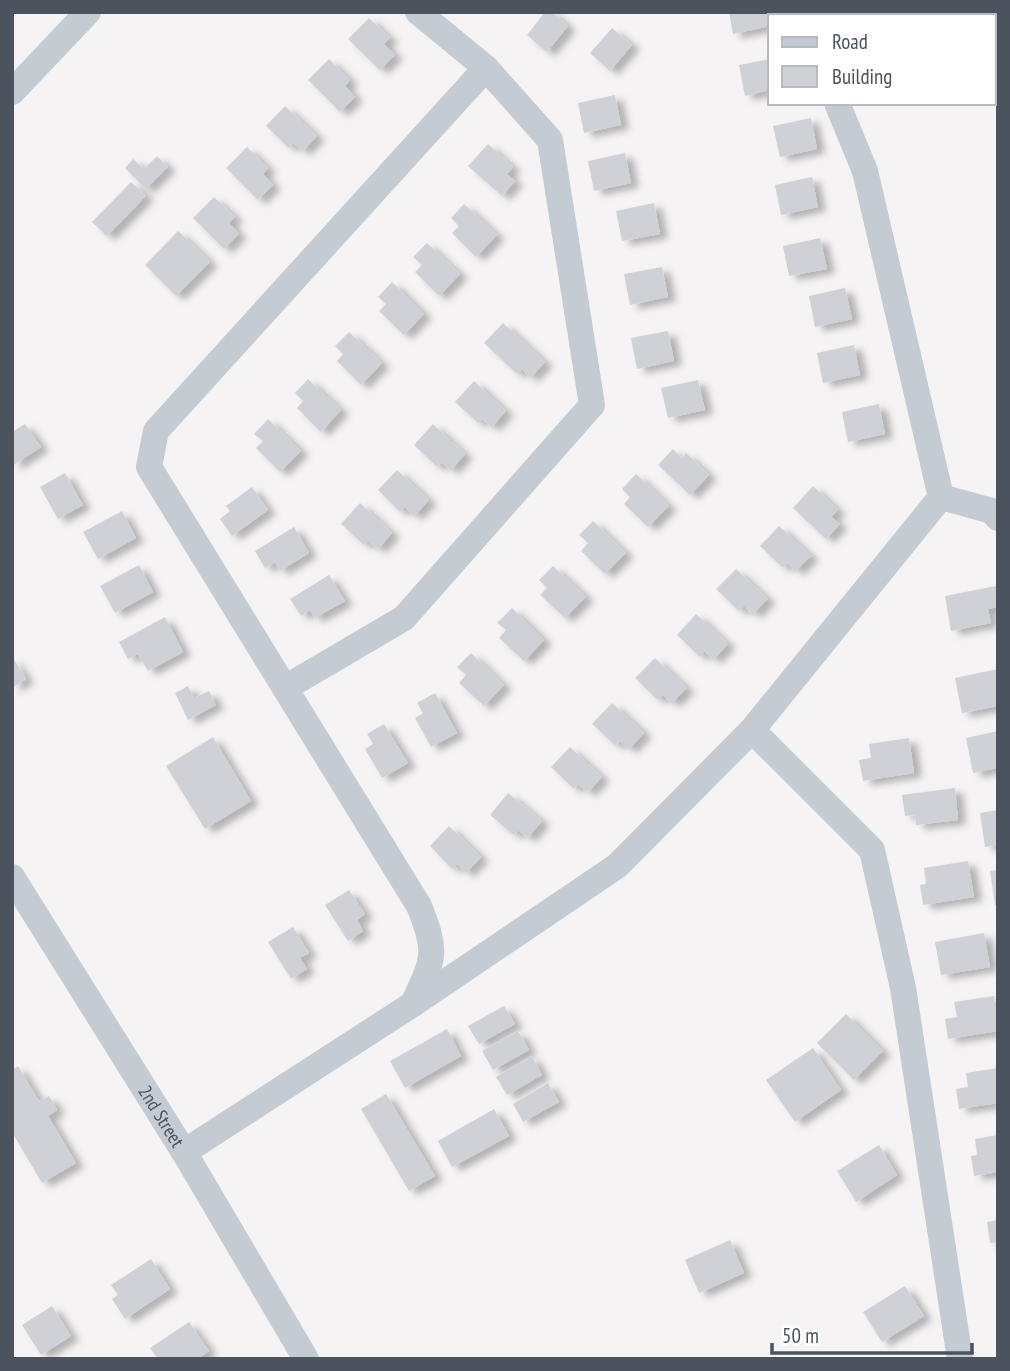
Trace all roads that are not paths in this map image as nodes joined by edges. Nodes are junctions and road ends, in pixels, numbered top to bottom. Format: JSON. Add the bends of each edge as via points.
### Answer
{"nodes":[{"id":1,"x":88,"y":12,"type":"edge"},
{"id":2,"x":418,"y":12,"type":"edge"},
{"id":3,"x":486,"y":68,"type":"junction"},
{"id":4,"x":12,"y":92,"type":"edge"},
{"id":5,"x":838,"y":105,"type":"edge"},
{"id":6,"x":941,"y":497,"type":"junction"},
{"id":7,"x":998,"y":518,"type":"edge"},
{"id":8,"x":285,"y":688,"type":"junction"},
{"id":9,"x":752,"y":730,"type":"junction"},
{"id":10,"x":12,"y":877,"type":"edge"},
{"id":11,"x":413,"y":1004,"type":"junction"},
{"id":12,"x":184,"y":1152,"type":"junction"},
{"id":13,"x":306,"y":1359,"type":"edge"},
{"id":14,"x":960,"y":1359,"type":"edge"}],
"edges":[{"from":1,"to":4,"type":"street"},
{"from":2,"to":3,"type":"street"},
{"from":3,"to":8,"type":"street","via":[[156,431],[149,467]]},
{"from":3,"to":8,"type":"street","via":[[550,139],[592,405],[404,618]]},
{"from":5,"to":6,"type":"street","via":[[865,171]]},
{"from":6,"to":7,"type":"street","via":[[992,511]]},
{"from":6,"to":9,"type":"street"},
{"from":8,"to":11,"type":"street","via":[[419,906],[432,938],[430,966]]},
{"from":9,"to":11,"type":"street","via":[[617,866]]},
{"from":9,"to":14,"type":"street","via":[[872,850],[903,988]]},
{"from":10,"to":12,"type":"street","name":"2nd Street"},
{"from":11,"to":12,"type":"street"},
{"from":12,"to":13,"type":"street","name":"2nd Street"}]}
